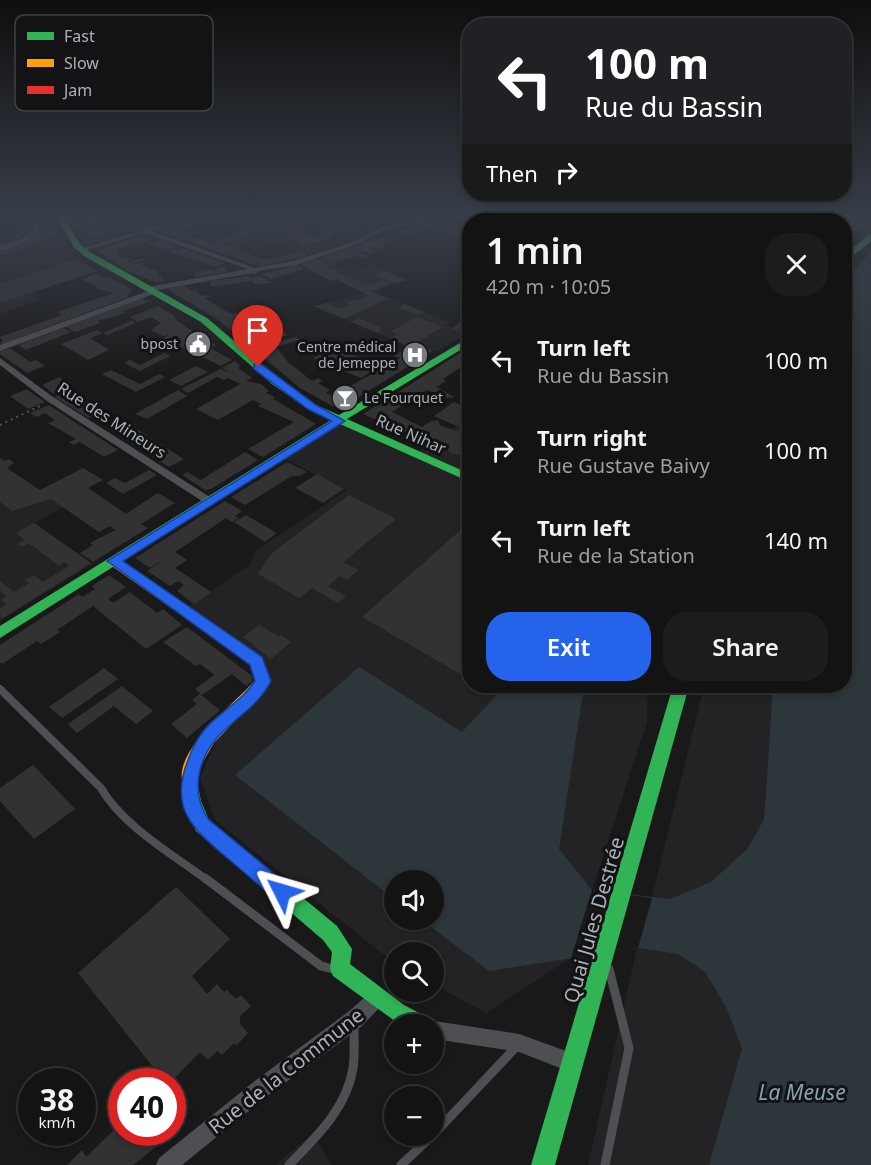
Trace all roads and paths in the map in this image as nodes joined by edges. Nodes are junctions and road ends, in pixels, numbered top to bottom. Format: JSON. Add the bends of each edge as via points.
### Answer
{"nodes":[{"id":1,"x":116,"y":271,"type":"edge"},
{"id":2,"x":255,"y":272,"type":"edge"},
{"id":3,"x":152,"y":290,"type":"junction"},
{"id":4,"x":462,"y":345,"type":"edge"},
{"id":5,"x":0,"y":348,"type":"edge"},
{"id":6,"x":0,"y":361,"type":"edge"},
{"id":7,"x":53,"y":400,"type":"junction"},
{"id":8,"x":340,"y":421,"type":"junction"},
{"id":9,"x":0,"y":425,"type":"edge"},
{"id":10,"x":462,"y":474,"type":"edge"},
{"id":11,"x":209,"y":501,"type":"junction"},
{"id":12,"x":114,"y":561,"type":"junction"},
{"id":13,"x":0,"y":633,"type":"edge"},
{"id":14,"x":0,"y":688,"type":"edge"},
{"id":15,"x":679,"y":693,"type":"edge"},
{"id":16,"x":604,"y":953,"type":"junction"},
{"id":17,"x":340,"y":969,"type":"junction"},
{"id":18,"x":377,"y":999,"type":"junction"},
{"id":19,"x":403,"y":1014,"type":"edge"},
{"id":20,"x":355,"y":1019,"type":"junction"},
{"id":21,"x":444,"y":1032,"type":"edge"},
{"id":22,"x":519,"y":1043,"type":"junction"},
{"id":23,"x":573,"y":1063,"type":"junction"},
{"id":24,"x":444,"y":1123,"type":"edge"},
{"id":25,"x":421,"y":1146,"type":"edge"},
{"id":26,"x":166,"y":1165,"type":"edge"},
{"id":27,"x":290,"y":1165,"type":"edge"},
{"id":28,"x":401,"y":1165,"type":"edge"},
{"id":29,"x":543,"y":1165,"type":"edge"},
{"id":30,"x":605,"y":1165,"type":"edge"}],
"edges":[{"from":1,"to":3,"type":"street","name":"Rue Nihar"},
{"from":2,"to":3,"type":"street"},
{"from":3,"to":5,"type":"street"},
{"from":3,"to":8,"type":"street","name":"Rue Nihar","via":[[204,320],[276,382]]},
{"from":4,"to":8,"type":"street"},
{"from":6,"to":7,"type":"street","name":"Rue des Mineurs"},
{"from":7,"to":9,"type":"path"},
{"from":7,"to":11,"type":"street","name":"Rue des Mineurs"},
{"from":8,"to":10,"type":"street","name":"Rue Nihar"},
{"from":8,"to":11,"type":"street"},
{"from":11,"to":12,"type":"street"},
{"from":12,"to":13,"type":"street"},
{"from":12,"to":17,"type":"street","via":[[257,661],[263,681],[253,698],[201,746],[189,778],[193,811],[202,825],[330,933],[342,949]]},
{"from":14,"to":17,"type":"lane","via":[[135,826],[321,966]]},
{"from":15,"to":16,"type":"street","name":"Quai Jules Destrée"},
{"from":16,"to":23,"type":"street","name":"Quai Jules Destrée"},
{"from":16,"to":30,"type":"lane","via":[[628,1048]]},
{"from":17,"to":18,"type":"street"},
{"from":18,"to":19,"type":"street"},
{"from":18,"to":20,"type":"street","name":"Rue de la Commune"},
{"from":20,"to":26,"type":"street","name":"Rue de la Commune"},
{"from":20,"to":27,"type":"lane","via":[[352,1069],[342,1100],[327,1126]]},
{"from":21,"to":22,"type":"street"},
{"from":22,"to":23,"type":"street"},
{"from":22,"to":24,"type":"lane"},
{"from":23,"to":29,"type":"street","name":"Quai Jules Destrée"},
{"from":25,"to":28,"type":"lane"}]}
